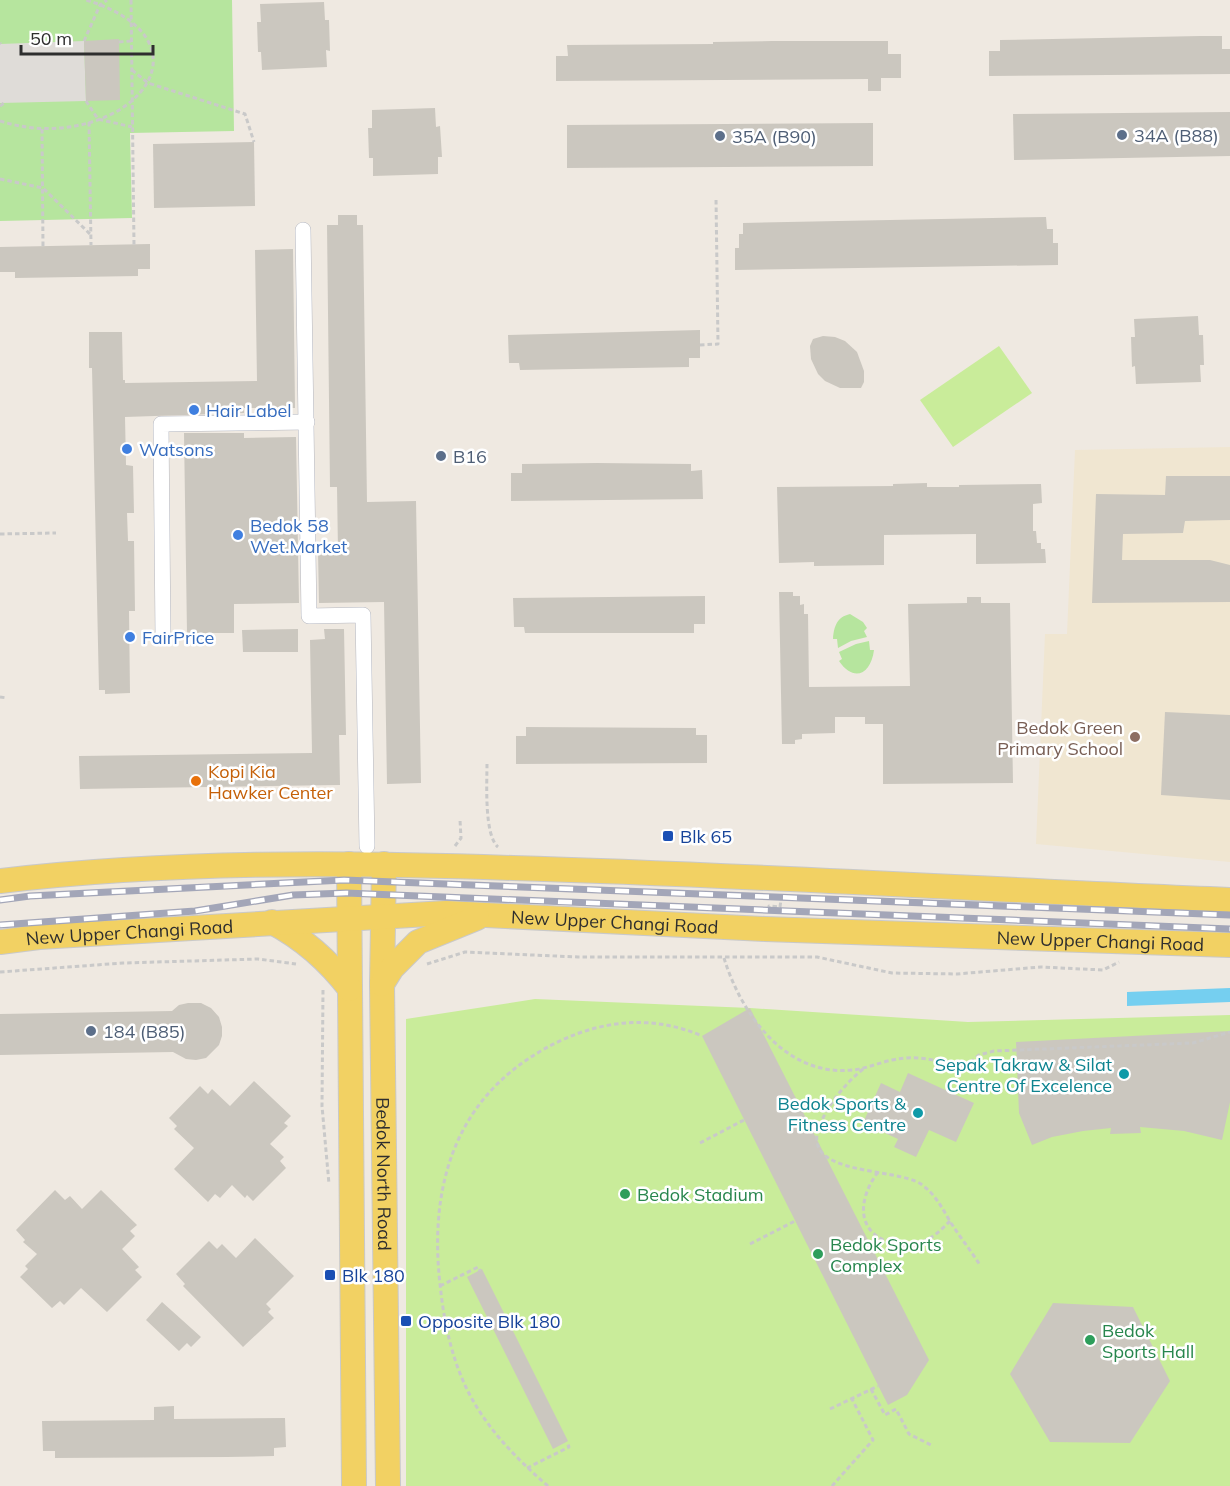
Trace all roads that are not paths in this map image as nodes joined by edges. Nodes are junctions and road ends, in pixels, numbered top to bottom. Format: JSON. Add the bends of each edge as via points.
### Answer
{"nodes":[{"id":1,"x":303,"y":230,"type":"dead end"},
{"id":2,"x":306,"y":422,"type":"junction"},
{"id":3,"x":163,"y":638,"type":"dead end"},
{"id":4,"x":367,"y":846,"type":"dead end"},
{"id":5,"x":349,"y":864,"type":"junction"},
{"id":6,"x":384,"y":864,"type":"junction"},
{"id":7,"x":0,"y":881,"type":"edge"},
{"id":8,"x":1230,"y":900,"type":"edge"},
{"id":9,"x":487,"y":913,"type":"junction"},
{"id":10,"x":384,"y":915,"type":"junction"},
{"id":11,"x":350,"y":918,"type":"junction"},
{"id":12,"x":272,"y":922,"type":"junction"},
{"id":13,"x":0,"y":942,"type":"edge"},
{"id":14,"x":1230,"y":945,"type":"edge"},
{"id":15,"x":382,"y":984,"type":"junction"},
{"id":16,"x":350,"y":989,"type":"junction"},
{"id":17,"x":354,"y":1486,"type":"edge"},
{"id":18,"x":388,"y":1486,"type":"edge"}],
"edges":[{"from":1,"to":2,"type":"street"},
{"from":2,"to":3,"type":"street","via":[[160,424]]},
{"from":2,"to":4,"type":"street","via":[[309,616],[363,615]]},
{"from":5,"to":6,"type":"main road"},
{"from":5,"to":7,"type":"main road","via":[[134,870]]},
{"from":5,"to":11,"type":"main road","name":"Bedok North Road"},
{"from":6,"to":8,"type":"main road"},
{"from":6,"to":10,"type":"main road","name":"Bedok North Road"},
{"from":9,"to":10,"type":"main road","name":"New Upper Changi Road"},
{"from":9,"to":14,"type":"main road","name":"New Upper Changi Road","via":[[765,929]]},
{"from":9,"to":15,"type":"main road","via":[[418,942]]},
{"from":10,"to":11,"type":"main road","name":"New Upper Changi Road"},
{"from":10,"to":15,"type":"main road","name":"Bedok North Road"},
{"from":11,"to":12,"type":"main road","name":"New Upper Changi Road"},
{"from":11,"to":16,"type":"main road","name":"Bedok North Road"},
{"from":12,"to":13,"type":"main road","name":"New Upper Changi Road"},
{"from":12,"to":16,"type":"main road","via":[[318,953]]},
{"from":15,"to":18,"type":"main road","name":"Bedok North Road"},
{"from":16,"to":17,"type":"main road","name":"Bedok North Road"}]}
